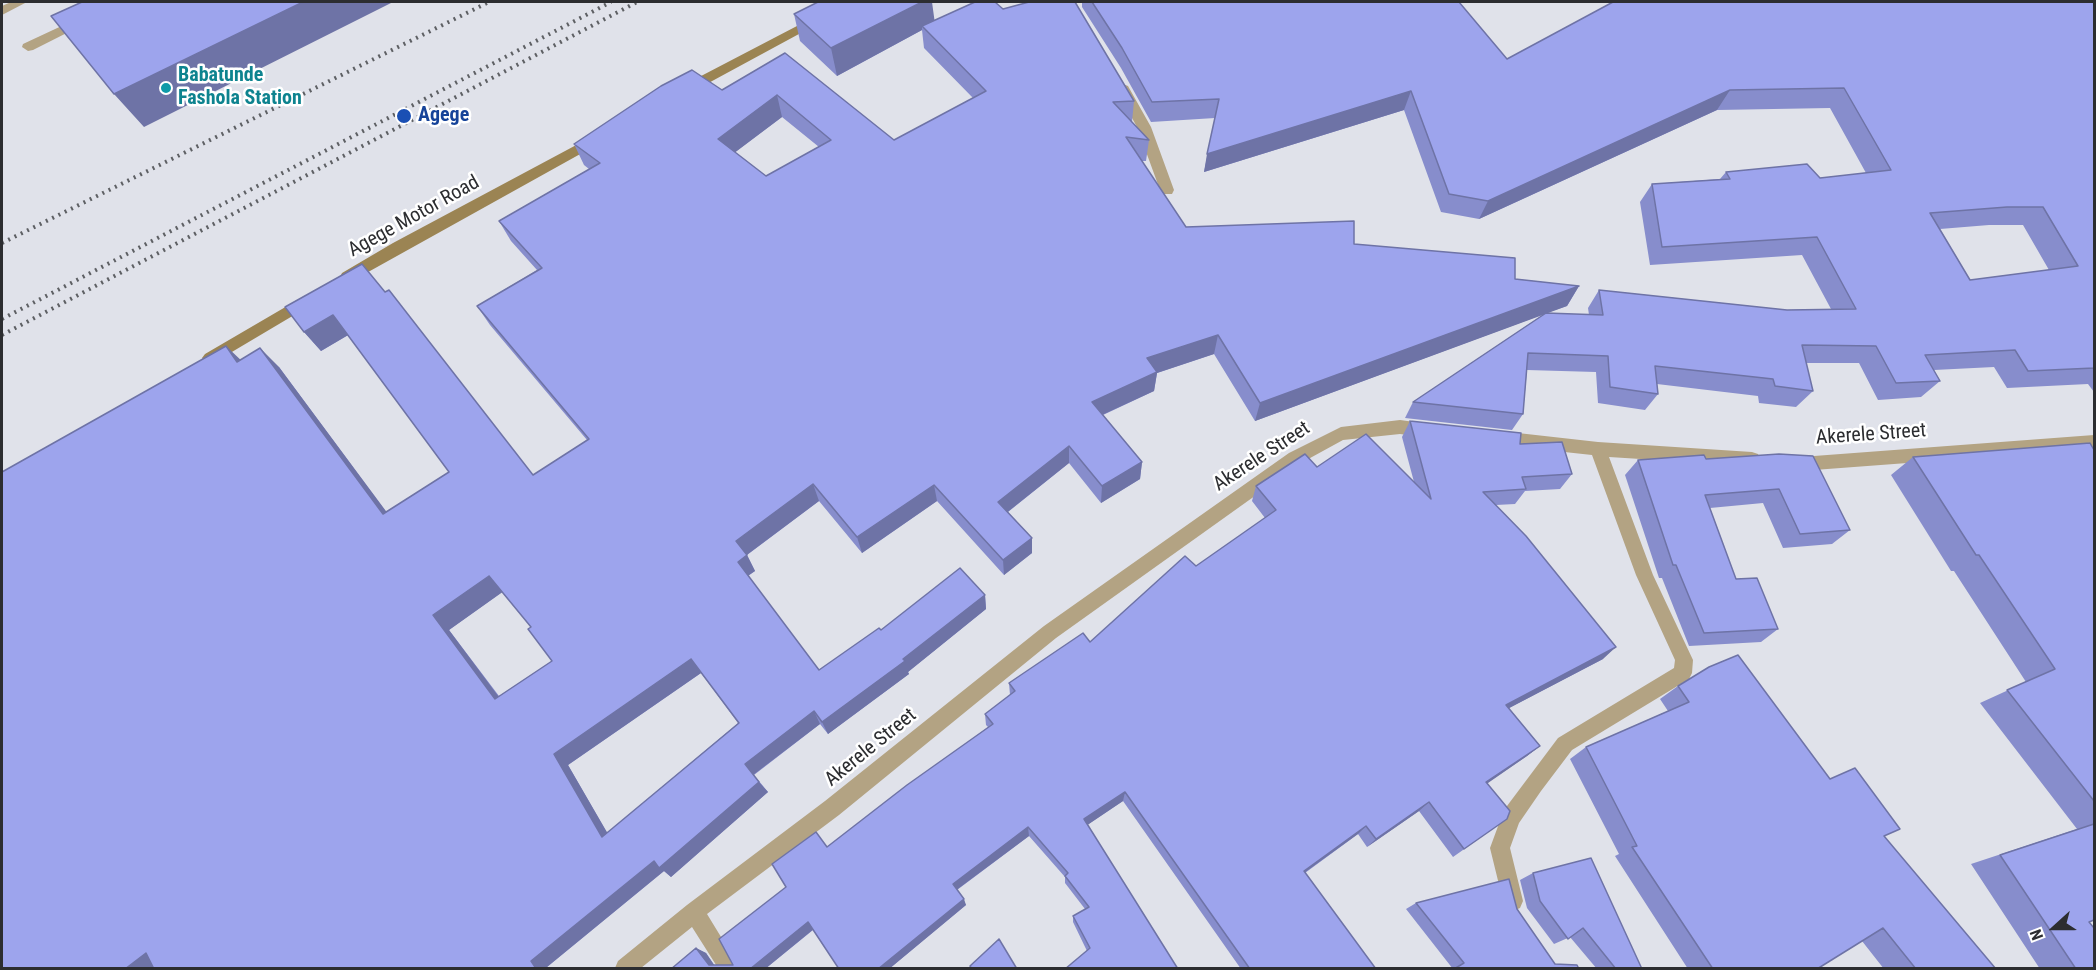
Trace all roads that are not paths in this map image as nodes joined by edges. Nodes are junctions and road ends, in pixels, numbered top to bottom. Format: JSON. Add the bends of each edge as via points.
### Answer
{"nodes":[{"id":1,"x":21,"y":2,"type":"edge"},
{"id":2,"x":121,"y":2,"type":"edge"},
{"id":3,"x":852,"y":2,"type":"edge"},
{"id":4,"x":2,"y":11,"type":"edge"},
{"id":5,"x":28,"y":47,"type":"dead end"},
{"id":6,"x":1117,"y":78,"type":"edge"},
{"id":7,"x":676,"y":95,"type":"edge"},
{"id":8,"x":606,"y":134,"type":"edge"},
{"id":9,"x":1167,"y":190,"type":"dead end"},
{"id":10,"x":339,"y":282,"type":"edge"},
{"id":11,"x":319,"y":294,"type":"edge"},
{"id":12,"x":200,"y":363,"type":"edge"},
{"id":13,"x":1447,"y":432,"type":"edge"},
{"id":14,"x":1482,"y":436,"type":"edge"},
{"id":15,"x":2094,"y":442,"type":"edge"},
{"id":16,"x":1598,"y":449,"type":"junction"},
{"id":17,"x":694,"y":912,"type":"junction"},
{"id":18,"x":1516,"y":914,"type":"edge"},
{"id":19,"x":626,"y":969,"type":"edge"},
{"id":20,"x":730,"y":969,"type":"edge"}],
"edges":[{"from":1,"to":4,"type":"street"},
{"from":2,"to":5,"type":"street"},
{"from":3,"to":7,"type":"main road"},
{"from":6,"to":9,"type":"street","via":[[1144,127]]},
{"from":8,"to":10,"type":"main road","name":"Agege Motor Road"},
{"from":11,"to":12,"type":"main road"},
{"from":13,"to":17,"type":"street","name":"Akerele Street","via":[[1400,427],[1341,434],[1295,458],[1050,632],[832,808]]},
{"from":14,"to":16,"type":"street","name":"Akerele Street"},
{"from":15,"to":16,"type":"street","name":"Akerele Street","via":[[1814,463]]},
{"from":16,"to":18,"type":"street","via":[[1645,575],[1684,660],[1683,673],[1564,744],[1511,817],[1500,848]]},
{"from":17,"to":19,"type":"street","name":"Akerele Street"},
{"from":17,"to":20,"type":"street"}]}
